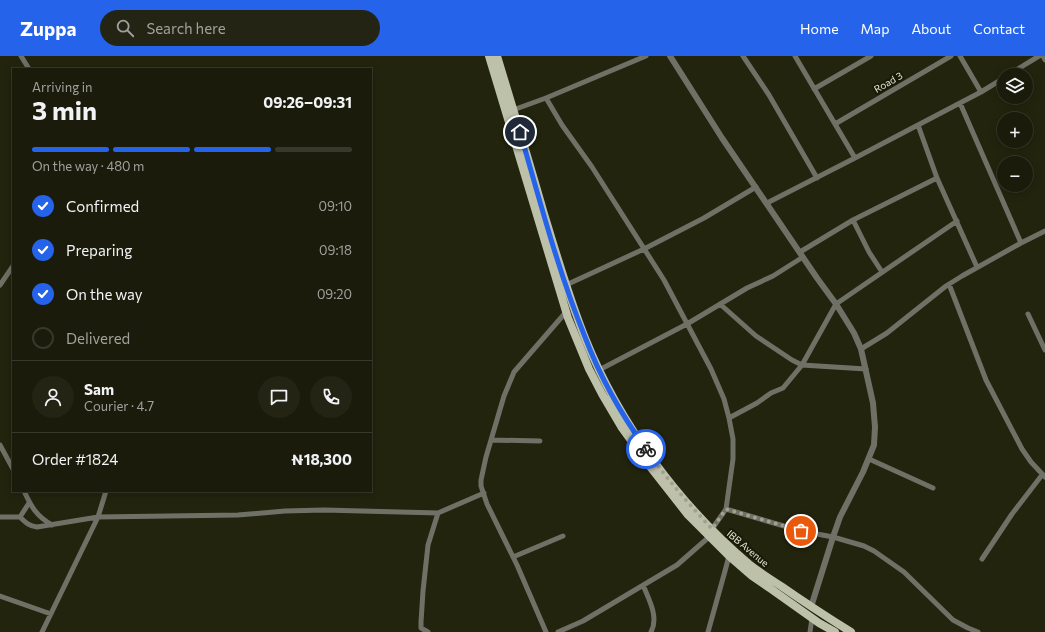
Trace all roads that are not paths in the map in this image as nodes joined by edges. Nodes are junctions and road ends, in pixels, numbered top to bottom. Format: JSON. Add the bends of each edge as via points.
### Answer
{"nodes":[{"id":1,"x":21,"y":56,"type":"edge"},
{"id":2,"x":489,"y":56,"type":"edge"},
{"id":3,"x":497,"y":56,"type":"edge"},
{"id":4,"x":646,"y":56,"type":"edge"},
{"id":5,"x":670,"y":56,"type":"edge"},
{"id":6,"x":743,"y":56,"type":"edge"},
{"id":7,"x":795,"y":56,"type":"edge"},
{"id":8,"x":871,"y":56,"type":"edge"},
{"id":9,"x":951,"y":56,"type":"edge"},
{"id":10,"x":960,"y":56,"type":"edge"},
{"id":11,"x":1039,"y":56,"type":"edge"},
{"id":12,"x":1043,"y":56,"type":"edge"},
{"id":13,"x":1045,"y":60,"type":"edge"},
{"id":14,"x":28,"y":68,"type":"edge"},
{"id":15,"x":1019,"y":68,"type":"edge"},
{"id":16,"x":997,"y":82,"type":"edge"},
{"id":17,"x":814,"y":89,"type":"junction"},
{"id":18,"x":981,"y":92,"type":"junction"},
{"id":19,"x":546,"y":98,"type":"junction"},
{"id":20,"x":960,"y":103,"type":"junction"},
{"id":21,"x":513,"y":110,"type":"junction"},
{"id":22,"x":835,"y":124,"type":"junction"},
{"id":23,"x":918,"y":125,"type":"junction"},
{"id":24,"x":855,"y":158,"type":"junction"},
{"id":25,"x":817,"y":178,"type":"junction"},
{"id":26,"x":937,"y":178,"type":"junction"},
{"id":27,"x":756,"y":187,"type":"junction"},
{"id":28,"x":767,"y":203,"type":"junction"},
{"id":29,"x":854,"y":220,"type":"junction"},
{"id":30,"x":957,"y":221,"type":"junction"},
{"id":31,"x":1045,"y":231,"type":"edge"},
{"id":32,"x":1021,"y":243,"type":"junction"},
{"id":33,"x":644,"y":249,"type":"junction"},
{"id":34,"x":802,"y":254,"type":"junction"},
{"id":35,"x":12,"y":267,"type":"edge"},
{"id":36,"x":977,"y":267,"type":"junction"},
{"id":37,"x":882,"y":272,"type":"junction"},
{"id":38,"x":949,"y":284,"type":"junction"},
{"id":39,"x":0,"y":285,"type":"edge"},
{"id":40,"x":566,"y":285,"type":"junction"},
{"id":41,"x":720,"y":304,"type":"junction"},
{"id":42,"x":836,"y":304,"type":"junction"},
{"id":43,"x":566,"y":312,"type":"junction"},
{"id":44,"x":1028,"y":314,"type":"dead end"},
{"id":45,"x":687,"y":324,"type":"junction"},
{"id":46,"x":861,"y":349,"type":"junction"},
{"id":47,"x":1045,"y":350,"type":"edge"},
{"id":48,"x":802,"y":365,"type":"junction"},
{"id":49,"x":866,"y":369,"type":"junction"},
{"id":50,"x":599,"y":370,"type":"junction"},
{"id":51,"x":729,"y":418,"type":"junction"},
{"id":52,"x":491,"y":440,"type":"junction"},
{"id":53,"x":540,"y":441,"type":"dead end"},
{"id":54,"x":0,"y":444,"type":"edge"},
{"id":55,"x":868,"y":459,"type":"junction"},
{"id":56,"x":12,"y":467,"type":"edge"},
{"id":57,"x":1044,"y":476,"type":"edge"},
{"id":58,"x":933,"y":488,"type":"dead end"},
{"id":59,"x":24,"y":492,"type":"edge"},
{"id":60,"x":106,"y":492,"type":"edge"},
{"id":61,"x":484,"y":493,"type":"junction"},
{"id":62,"x":29,"y":503,"type":"junction"},
{"id":63,"x":726,"y":509,"type":"junction"},
{"id":64,"x":438,"y":513,"type":"junction"},
{"id":65,"x":0,"y":517,"type":"edge"},
{"id":66,"x":20,"y":517,"type":"junction"},
{"id":67,"x":98,"y":517,"type":"junction"},
{"id":68,"x":52,"y":525,"type":"junction"},
{"id":69,"x":710,"y":533,"type":"junction"},
{"id":70,"x":563,"y":536,"type":"dead end"},
{"id":71,"x":833,"y":537,"type":"junction"},
{"id":72,"x":729,"y":556,"type":"junction"},
{"id":73,"x":513,"y":557,"type":"junction"},
{"id":74,"x":982,"y":559,"type":"dead end"},
{"id":75,"x":643,"y":585,"type":"junction"},
{"id":76,"x":0,"y":596,"type":"edge"},
{"id":77,"x":811,"y":607,"type":"junction"},
{"id":78,"x":51,"y":614,"type":"junction"},
{"id":79,"x":812,"y":618,"type":"junction"},
{"id":80,"x":42,"y":632,"type":"edge"},
{"id":81,"x":428,"y":632,"type":"edge"},
{"id":82,"x":546,"y":632,"type":"edge"},
{"id":83,"x":558,"y":632,"type":"edge"},
{"id":84,"x":651,"y":632,"type":"edge"},
{"id":85,"x":708,"y":632,"type":"edge"},
{"id":86,"x":810,"y":632,"type":"edge"},
{"id":87,"x":834,"y":632,"type":"edge"},
{"id":88,"x":851,"y":632,"type":"edge"},
{"id":89,"x":978,"y":632,"type":"edge"}],
"edges":[{"from":1,"to":14,"type":"street"},
{"from":2,"to":43,"type":"main road"},
{"from":3,"to":21,"type":"main road","name":"IBB Avenue"},
{"from":4,"to":19,"type":"street"},
{"from":5,"to":27,"type":"street"},
{"from":6,"to":25,"type":"street","via":[[769,95]]},
{"from":7,"to":17,"type":"street"},
{"from":8,"to":17,"type":"street"},
{"from":9,"to":22,"type":"street","name":"Road 3"},
{"from":10,"to":18,"type":"street"},
{"from":11,"to":15,"type":"street"},
{"from":12,"to":13,"type":"street"},
{"from":16,"to":18,"type":"street"},
{"from":17,"to":22,"type":"street"},
{"from":18,"to":20,"type":"street"},
{"from":19,"to":21,"type":"street"},
{"from":19,"to":33,"type":"street"},
{"from":20,"to":23,"type":"street"},
{"from":20,"to":32,"type":"street"},
{"from":21,"to":40,"type":"main road","name":"IBB Avenue"},
{"from":22,"to":24,"type":"street"},
{"from":23,"to":24,"type":"street"},
{"from":23,"to":26,"type":"street"},
{"from":24,"to":25,"type":"street"},
{"from":25,"to":28,"type":"street"},
{"from":26,"to":29,"type":"street"},
{"from":26,"to":30,"type":"street"},
{"from":27,"to":28,"type":"street"},
{"from":27,"to":33,"type":"street"},
{"from":28,"to":34,"type":"street"},
{"from":29,"to":34,"type":"street"},
{"from":29,"to":37,"type":"street"},
{"from":30,"to":36,"type":"street"},
{"from":30,"to":37,"type":"street"},
{"from":31,"to":32,"type":"street"},
{"from":32,"to":36,"type":"street"},
{"from":33,"to":40,"type":"street"},
{"from":33,"to":45,"type":"street"},
{"from":34,"to":41,"type":"street","via":[[773,276]]},
{"from":34,"to":42,"type":"street"},
{"from":35,"to":39,"type":"street"},
{"from":36,"to":38,"type":"street"},
{"from":37,"to":42,"type":"street"},
{"from":38,"to":46,"type":"street","via":[[887,333]]},
{"from":38,"to":57,"type":"street","via":[[986,380],[1022,450]]},
{"from":40,"to":50,"type":"main road","name":"IBB Avenue"},
{"from":41,"to":45,"type":"street"},
{"from":41,"to":48,"type":"street","via":[[756,336]]},
{"from":42,"to":46,"type":"street"},
{"from":42,"to":48,"type":"street"},
{"from":43,"to":52,"type":"street","via":[[514,372]]},
{"from":43,"to":69,"type":"main road","via":[[583,355],[622,428],[688,515]]},
{"from":44,"to":47,"type":"street"},
{"from":45,"to":50,"type":"street"},
{"from":45,"to":51,"type":"street","via":[[711,369]]},
{"from":46,"to":49,"type":"street"},
{"from":48,"to":49,"type":"street"},
{"from":48,"to":51,"type":"street","via":[[783,388]]},
{"from":49,"to":55,"type":"street","via":[[875,428],[874,445]]},
{"from":50,"to":69,"type":"main road","name":"IBB Avenue","via":[[621,412],[659,468]]},
{"from":51,"to":63,"type":"street","via":[[733,459]]},
{"from":52,"to":53,"type":"street"},
{"from":52,"to":61,"type":"street","via":[[481,480]]},
{"from":54,"to":56,"type":"street"},
{"from":55,"to":58,"type":"street"},
{"from":55,"to":71,"type":"street"},
{"from":57,"to":74,"type":"street","via":[[1012,514]]},
{"from":59,"to":62,"type":"street"},
{"from":60,"to":67,"type":"street"},
{"from":61,"to":64,"type":"street"},
{"from":61,"to":73,"type":"street"},
{"from":62,"to":66,"type":"street"},
{"from":62,"to":68,"type":"street","via":[[38,515]]},
{"from":63,"to":69,"type":"street"},
{"from":63,"to":71,"type":"street","via":[[801,531]]},
{"from":64,"to":67,"type":"street","via":[[324,510],[238,515]]},
{"from":64,"to":81,"type":"street","via":[[428,545],[423,591],[421,628]]},
{"from":65,"to":66,"type":"street"},
{"from":66,"to":68,"type":"street","via":[[30,526]]},
{"from":67,"to":68,"type":"street"},
{"from":67,"to":78,"type":"street"},
{"from":69,"to":72,"type":"main road"},
{"from":69,"to":75,"type":"street","via":[[677,565]]},
{"from":69,"to":77,"type":"main road","name":"IBB Avenue","via":[[750,565]]},
{"from":70,"to":73,"type":"street"},
{"from":71,"to":77,"type":"street"},
{"from":71,"to":89,"type":"street","via":[[864,546],[885,558],[904,572],[953,620]]},
{"from":72,"to":79,"type":"main road","via":[[752,576]]},
{"from":72,"to":85,"type":"street"},
{"from":73,"to":82,"type":"street"},
{"from":75,"to":83,"type":"street","via":[[583,621]]},
{"from":75,"to":84,"type":"street","via":[[653,611]]},
{"from":76,"to":78,"type":"street"},
{"from":77,"to":88,"type":"main road","name":"IBB Avenue"},
{"from":78,"to":80,"type":"street"},
{"from":79,"to":86,"type":"street"},
{"from":79,"to":87,"type":"main road"}]}
